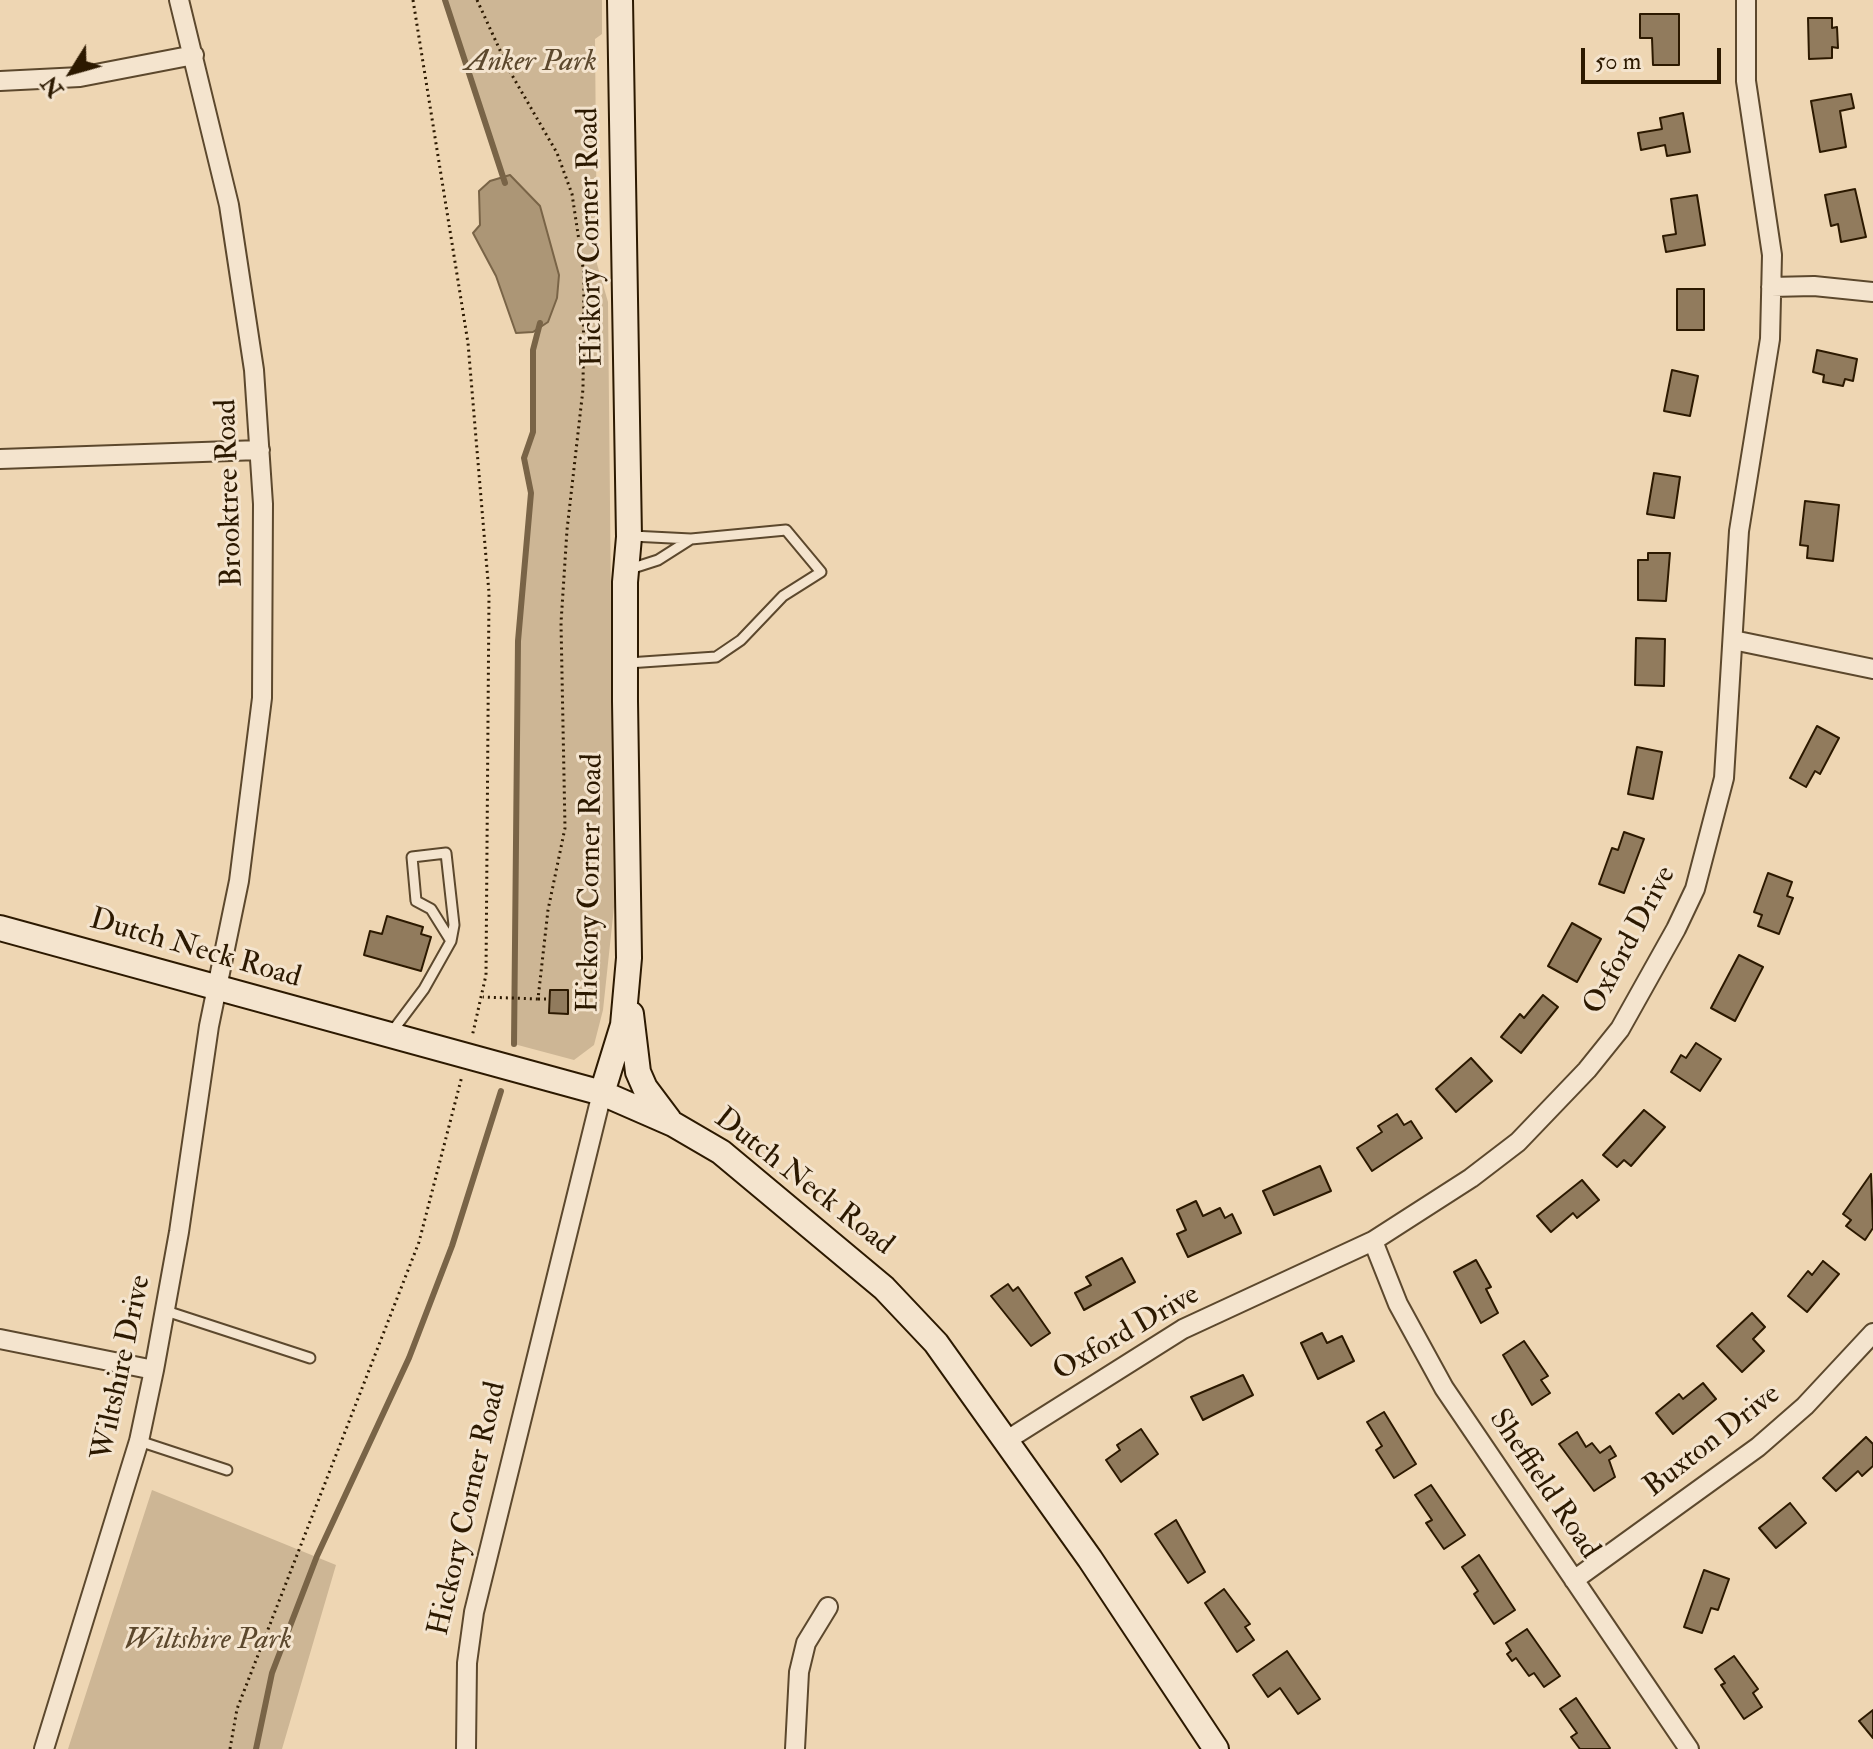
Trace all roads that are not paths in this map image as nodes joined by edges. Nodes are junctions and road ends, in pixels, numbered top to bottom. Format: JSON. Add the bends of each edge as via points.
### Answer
{"nodes":[{"id":1,"x":179,"y":0,"type":"edge"},
{"id":2,"x":620,"y":0,"type":"edge"},
{"id":3,"x":1746,"y":0,"type":"edge"},
{"id":4,"x":194,"y":55,"type":"junction"},
{"id":5,"x":0,"y":81,"type":"edge"},
{"id":6,"x":1771,"y":287,"type":"junction"},
{"id":7,"x":1873,"y":292,"type":"edge"},
{"id":8,"x":260,"y":450,"type":"junction"},
{"id":9,"x":0,"y":459,"type":"edge"},
{"id":10,"x":629,"y":537,"type":"junction"},
{"id":11,"x":691,"y":539,"type":"junction"},
{"id":12,"x":626,"y":571,"type":"junction"},
{"id":13,"x":1733,"y":640,"type":"junction"},
{"id":14,"x":625,"y":663,"type":"junction"},
{"id":15,"x":1873,"y":669,"type":"edge"},
{"id":16,"x":0,"y":928,"type":"edge"},
{"id":17,"x":451,"y":941,"type":"junction"},
{"id":18,"x":628,"y":988,"type":"junction"},
{"id":19,"x":217,"y":989,"type":"junction"},
{"id":20,"x":389,"y":1036,"type":"junction"},
{"id":21,"x":602,"y":1093,"type":"junction"},
{"id":22,"x":673,"y":1124,"type":"junction"},
{"id":23,"x":1373,"y":1241,"type":"junction"},
{"id":24,"x":166,"y":1311,"type":"junction"},
{"id":25,"x":1873,"y":1333,"type":"edge"},
{"id":26,"x":0,"y":1339,"type":"edge"},
{"id":27,"x":310,"y":1358,"type":"dead end"},
{"id":28,"x":154,"y":1370,"type":"junction"},
{"id":29,"x":1007,"y":1440,"type":"junction"},
{"id":30,"x":139,"y":1441,"type":"junction"},
{"id":31,"x":227,"y":1470,"type":"dead end"},
{"id":32,"x":1574,"y":1580,"type":"junction"},
{"id":33,"x":828,"y":1607,"type":"dead end"},
{"id":34,"x":44,"y":1749,"type":"edge"},
{"id":35,"x":466,"y":1749,"type":"edge"},
{"id":36,"x":795,"y":1749,"type":"edge"},
{"id":37,"x":1216,"y":1749,"type":"edge"},
{"id":38,"x":1689,"y":1749,"type":"edge"}],
"edges":[{"from":1,"to":4,"type":"street","name":"Brooktree Road"},
{"from":2,"to":10,"type":"street","name":"Hickory Corner Road"},
{"from":3,"to":6,"type":"street","name":"Oxford Drive","via":[[1746,81],[1768,213]]},
{"from":4,"to":5,"type":"street","via":[[80,77]]},
{"from":4,"to":8,"type":"street","name":"Brooktree Road","via":[[236,244]]},
{"from":6,"to":7,"type":"street"},
{"from":6,"to":13,"type":"street","name":"Oxford Drive","via":[[1763,394],[1739,531]]},
{"from":8,"to":9,"type":"street"},
{"from":8,"to":19,"type":"street","name":"Brooktree Road","via":[[262,698],[239,881]]},
{"from":10,"to":11,"type":"lane"},
{"from":10,"to":12,"type":"street","name":"Hickory Corner Road"},
{"from":11,"to":12,"type":"lane","via":[[658,560]]},
{"from":11,"to":14,"type":"lane","via":[[786,530],[821,572],[783,596],[741,640],[716,657]]},
{"from":12,"to":14,"type":"street","name":"Hickory Corner Road"},
{"from":13,"to":15,"type":"street"},
{"from":13,"to":23,"type":"street","name":"Oxford Drive","via":[[1724,778],[1695,889],[1620,1029],[1557,1105],[1518,1142],[1420,1214]]},
{"from":14,"to":18,"type":"street","name":"Hickory Corner Road"},
{"from":16,"to":19,"type":"street","name":"Dutch Neck Road"},
{"from":17,"to":17,"type":"lane","via":[[446,853],[412,857],[416,901],[431,909]]},
{"from":17,"to":20,"type":"lane"},
{"from":18,"to":21,"type":"street","name":"Hickory Corner Road","via":[[623,1025]]},
{"from":18,"to":22,"type":"street","via":[[638,1072]]},
{"from":19,"to":20,"type":"street","name":"Dutch Neck Road"},
{"from":19,"to":24,"type":"street","name":"Wiltshire Drive"},
{"from":20,"to":21,"type":"street","name":"Dutch Neck Road"},
{"from":21,"to":22,"type":"street","name":"Dutch Neck Road"},
{"from":21,"to":35,"type":"street","name":"Hickory Corner Road","via":[[474,1612],[467,1663]]},
{"from":22,"to":29,"type":"street","name":"Dutch Neck Road","via":[[721,1152],[884,1288],[936,1343]]},
{"from":23,"to":29,"type":"street","name":"Oxford Drive","via":[[1183,1329]]},
{"from":23,"to":32,"type":"street","name":"Sheffield Road","via":[[1398,1304],[1444,1388]]},
{"from":24,"to":27,"type":"lane"},
{"from":24,"to":28,"type":"street","name":"Wiltshire Drive"},
{"from":25,"to":32,"type":"street","name":"Buxton Drive","via":[[1758,1447]]},
{"from":26,"to":28,"type":"street"},
{"from":28,"to":30,"type":"street","name":"Wiltshire Drive"},
{"from":29,"to":37,"type":"street","name":"Dutch Neck Road"},
{"from":30,"to":31,"type":"lane"},
{"from":30,"to":34,"type":"street","name":"Wiltshire Drive"},
{"from":32,"to":38,"type":"street","name":"Sheffield Road"},
{"from":33,"to":36,"type":"street","via":[[802,1658]]}]}
